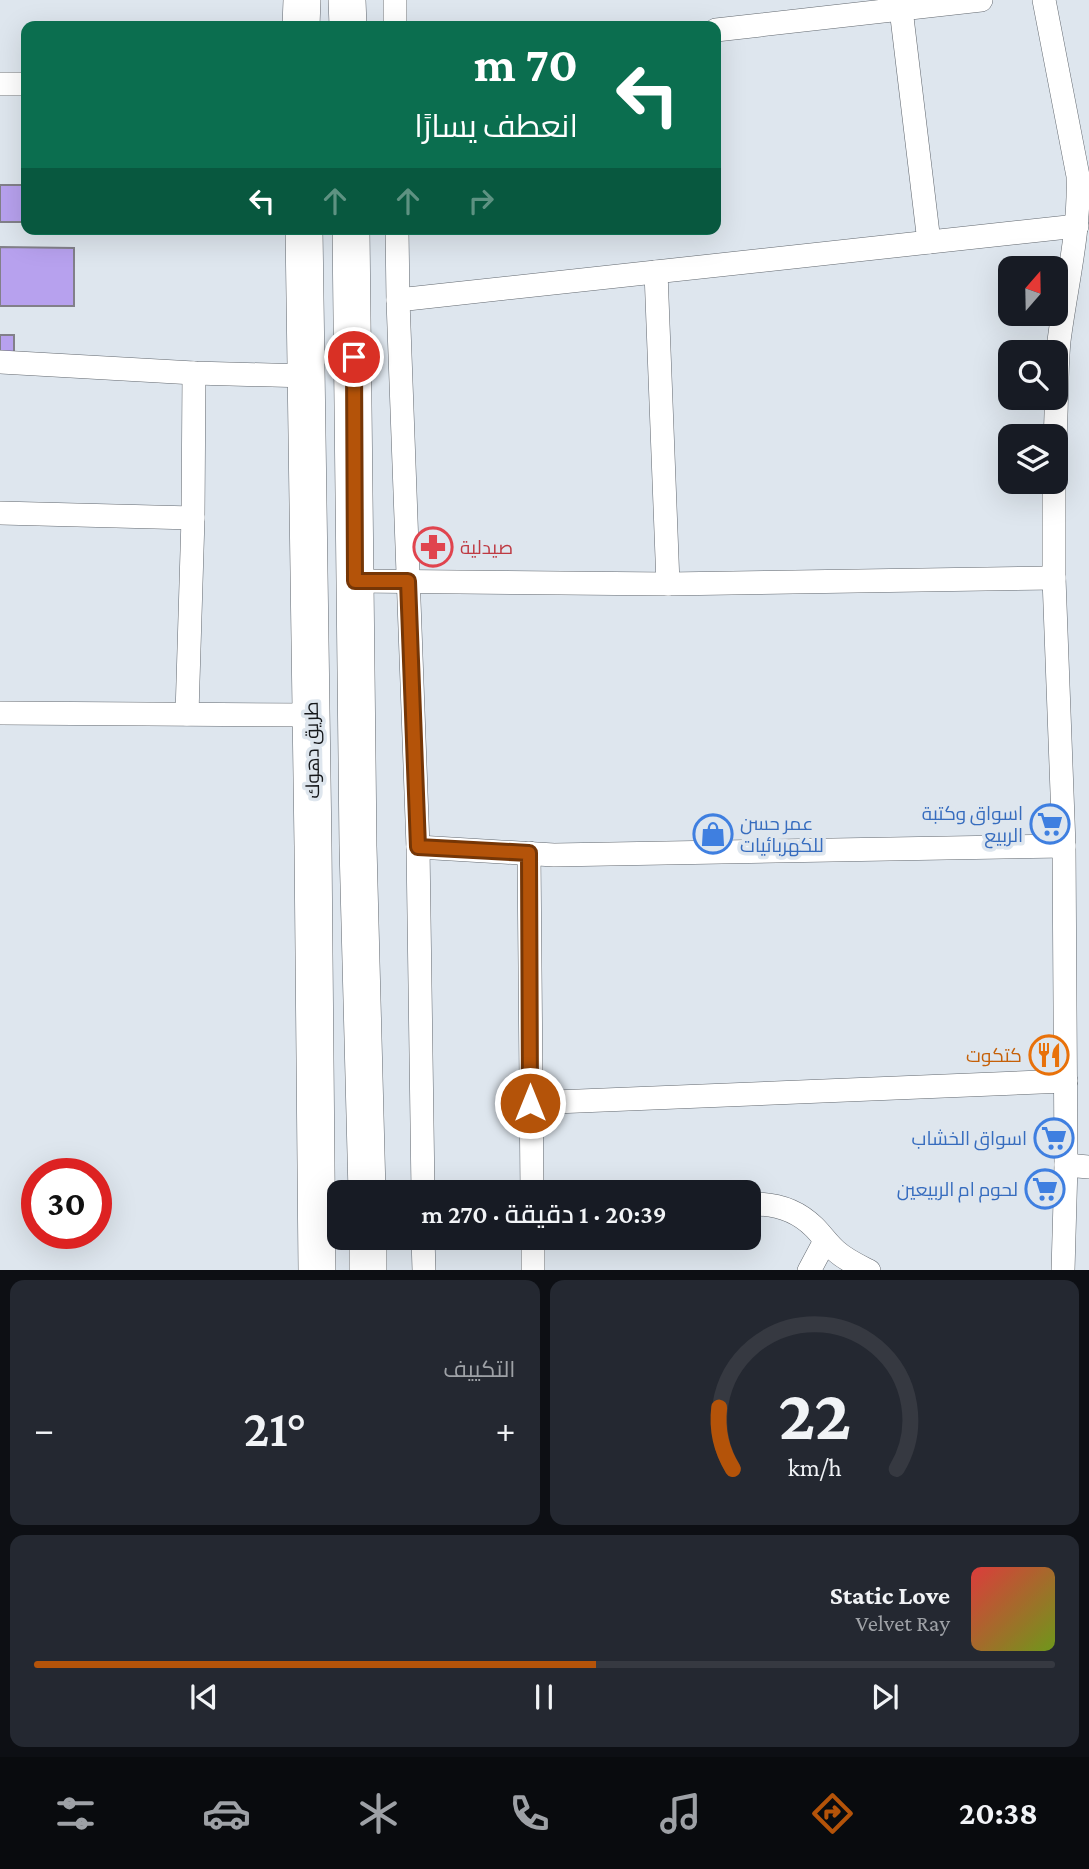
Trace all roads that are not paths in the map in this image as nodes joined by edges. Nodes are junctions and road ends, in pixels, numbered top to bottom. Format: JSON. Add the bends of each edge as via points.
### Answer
{"nodes":[{"id":1,"x":302,"y":0,"type":"edge"},
{"id":2,"x":347,"y":0,"type":"edge"},
{"id":3,"x":395,"y":0,"type":"edge"},
{"id":4,"x":981,"y":0,"type":"edge"},
{"id":5,"x":1044,"y":0,"type":"edge"},
{"id":6,"x":826,"y":9,"type":"edge"},
{"id":7,"x":901,"y":9,"type":"junction"},
{"id":8,"x":301,"y":21,"type":"edge"},
{"id":9,"x":348,"y":21,"type":"edge"},
{"id":10,"x":395,"y":21,"type":"edge"},
{"id":11,"x":721,"y":29,"type":"edge"},
{"id":12,"x":21,"y":83,"type":"edge"},
{"id":13,"x":0,"y":84,"type":"edge"},
{"id":14,"x":1077,"y":226,"type":"junction"},
{"id":15,"x":304,"y":235,"type":"edge"},
{"id":16,"x":351,"y":235,"type":"edge"},
{"id":17,"x":397,"y":235,"type":"edge"},
{"id":18,"x":929,"y":242,"type":"junction"},
{"id":19,"x":656,"y":272,"type":"junction"},
{"id":20,"x":1078,"y":283,"type":"edge"},
{"id":21,"x":398,"y":300,"type":"junction"},
{"id":22,"x":0,"y":362,"type":"edge"},
{"id":23,"x":194,"y":373,"type":"junction"},
{"id":24,"x":307,"y":376,"type":"junction"},
{"id":25,"x":1056,"y":424,"type":"edge"},
{"id":26,"x":1054,"y":494,"type":"edge"},
{"id":27,"x":0,"y":513,"type":"edge"},
{"id":28,"x":193,"y":519,"type":"junction"},
{"id":29,"x":1055,"y":578,"type":"junction"},
{"id":30,"x":355,"y":581,"type":"junction"},
{"id":31,"x":408,"y":581,"type":"junction"},
{"id":32,"x":668,"y":583,"type":"junction"},
{"id":33,"x":0,"y":713,"type":"edge"},
{"id":34,"x":187,"y":714,"type":"junction"},
{"id":35,"x":311,"y":715,"type":"junction"},
{"id":36,"x":313,"y":846,"type":"junction"},
{"id":37,"x":358,"y":846,"type":"junction"},
{"id":38,"x":1064,"y":846,"type":"junction"},
{"id":39,"x":418,"y":847,"type":"junction"},
{"id":40,"x":529,"y":853,"type":"junction"},
{"id":41,"x":1066,"y":1081,"type":"junction"},
{"id":42,"x":530,"y":1103,"type":"junction"},
{"id":43,"x":1078,"y":1166,"type":"edge"},
{"id":44,"x":367,"y":1180,"type":"edge"},
{"id":45,"x":423,"y":1180,"type":"edge"},
{"id":46,"x":532,"y":1180,"type":"edge"},
{"id":47,"x":761,"y":1204,"type":"edge"},
{"id":48,"x":825,"y":1241,"type":"junction"},
{"id":49,"x":368,"y":1250,"type":"edge"},
{"id":50,"x":424,"y":1250,"type":"edge"},
{"id":51,"x":533,"y":1250,"type":"edge"},
{"id":52,"x":317,"y":1270,"type":"edge"},
{"id":53,"x":368,"y":1270,"type":"edge"},
{"id":54,"x":424,"y":1270,"type":"edge"},
{"id":55,"x":533,"y":1270,"type":"edge"},
{"id":56,"x":809,"y":1270,"type":"edge"},
{"id":57,"x":869,"y":1270,"type":"edge"},
{"id":58,"x":1063,"y":1270,"type":"edge"}],
"edges":[{"from":1,"to":8,"type":"main road"},
{"from":2,"to":9,"type":"main road"},
{"from":3,"to":10,"type":"street"},
{"from":4,"to":7,"type":"street"},
{"from":5,"to":14,"type":"street","via":[[1078,176]]},
{"from":6,"to":7,"type":"street"},
{"from":6,"to":11,"type":"street"},
{"from":7,"to":18,"type":"street"},
{"from":12,"to":13,"type":"street"},
{"from":14,"to":18,"type":"street"},
{"from":14,"to":20,"type":"street"},
{"from":15,"to":24,"type":"main road","name":"طريق دهوك"},
{"from":16,"to":30,"type":"main road"},
{"from":17,"to":21,"type":"street"},
{"from":18,"to":19,"type":"street"},
{"from":19,"to":21,"type":"street"},
{"from":19,"to":32,"type":"street"},
{"from":20,"to":25,"type":"street","via":[[1059,344]]},
{"from":21,"to":31,"type":"street"},
{"from":22,"to":23,"type":"street"},
{"from":23,"to":24,"type":"street"},
{"from":23,"to":28,"type":"street"},
{"from":24,"to":35,"type":"main road","name":"طريق دهوك"},
{"from":26,"to":29,"type":"street"},
{"from":27,"to":28,"type":"street"},
{"from":28,"to":34,"type":"street"},
{"from":29,"to":32,"type":"street"},
{"from":29,"to":38,"type":"street"},
{"from":30,"to":31,"type":"street"},
{"from":30,"to":37,"type":"main road"},
{"from":31,"to":32,"type":"street"},
{"from":31,"to":39,"type":"street"},
{"from":33,"to":34,"type":"street"},
{"from":34,"to":35,"type":"street"},
{"from":35,"to":36,"type":"main road","name":"طريق دهوك"},
{"from":36,"to":37,"type":"main road"},
{"from":36,"to":52,"type":"main road","name":"طريق دهوك"},
{"from":37,"to":44,"type":"main road"},
{"from":38,"to":40,"type":"street"},
{"from":38,"to":41,"type":"street"},
{"from":39,"to":40,"type":"street"},
{"from":39,"to":45,"type":"street"},
{"from":40,"to":42,"type":"street"},
{"from":41,"to":42,"type":"street"},
{"from":41,"to":43,"type":"street"},
{"from":42,"to":46,"type":"street"},
{"from":43,"to":58,"type":"street"},
{"from":47,"to":48,"type":"street","via":[[787,1209],[808,1222]]},
{"from":48,"to":56,"type":"street"},
{"from":48,"to":57,"type":"street"},
{"from":49,"to":53,"type":"main road"},
{"from":50,"to":54,"type":"street"},
{"from":51,"to":55,"type":"street"}]}
